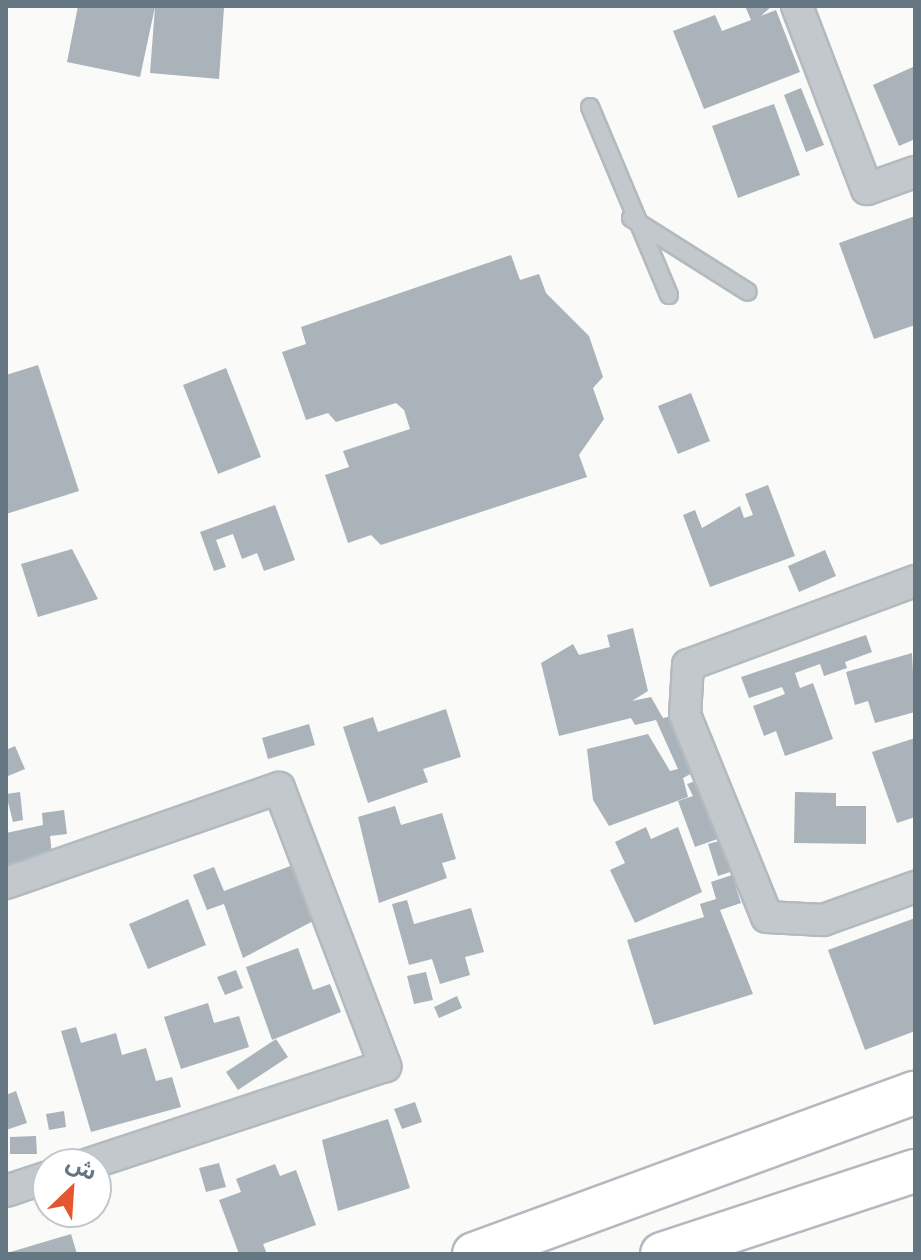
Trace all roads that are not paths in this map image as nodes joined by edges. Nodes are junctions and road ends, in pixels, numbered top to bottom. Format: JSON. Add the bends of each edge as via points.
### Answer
{"nodes":[{"id":1,"x":797,"y":6,"type":"edge"},
{"id":2,"x":590,"y":107,"type":"dead end"},
{"id":3,"x":915,"y":172,"type":"edge"},
{"id":4,"x":631,"y":218,"type":"junction"},
{"id":5,"x":748,"y":292,"type":"dead end"},
{"id":6,"x":669,"y":295,"type":"dead end"},
{"id":7,"x":915,"y":581,"type":"edge"},
{"id":8,"x":6,"y":883,"type":"edge"},
{"id":9,"x":915,"y":887,"type":"edge"},
{"id":10,"x":915,"y":1093,"type":"edge"},
{"id":11,"x":112,"y":1156,"type":"edge"},
{"id":12,"x":915,"y":1171,"type":"edge"},
{"id":13,"x":32,"y":1182,"type":"edge"},
{"id":14,"x":6,"y":1191,"type":"edge"},
{"id":15,"x":474,"y":1254,"type":"edge"},
{"id":16,"x":662,"y":1254,"type":"edge"}],
"edges":[{"from":1,"to":3,"type":"street","via":[[867,189]]},
{"from":2,"to":4,"type":"lane"},
{"from":4,"to":5,"type":"lane"},
{"from":4,"to":6,"type":"lane"},
{"from":7,"to":9,"type":"street","via":[[688,665],[685,715],[767,917],[823,920]]},
{"from":8,"to":11,"type":"street","via":[[279,788],[385,1066]]},
{"from":10,"to":15,"type":"street"},
{"from":12,"to":16,"type":"street"},
{"from":13,"to":14,"type":"street"}]}
